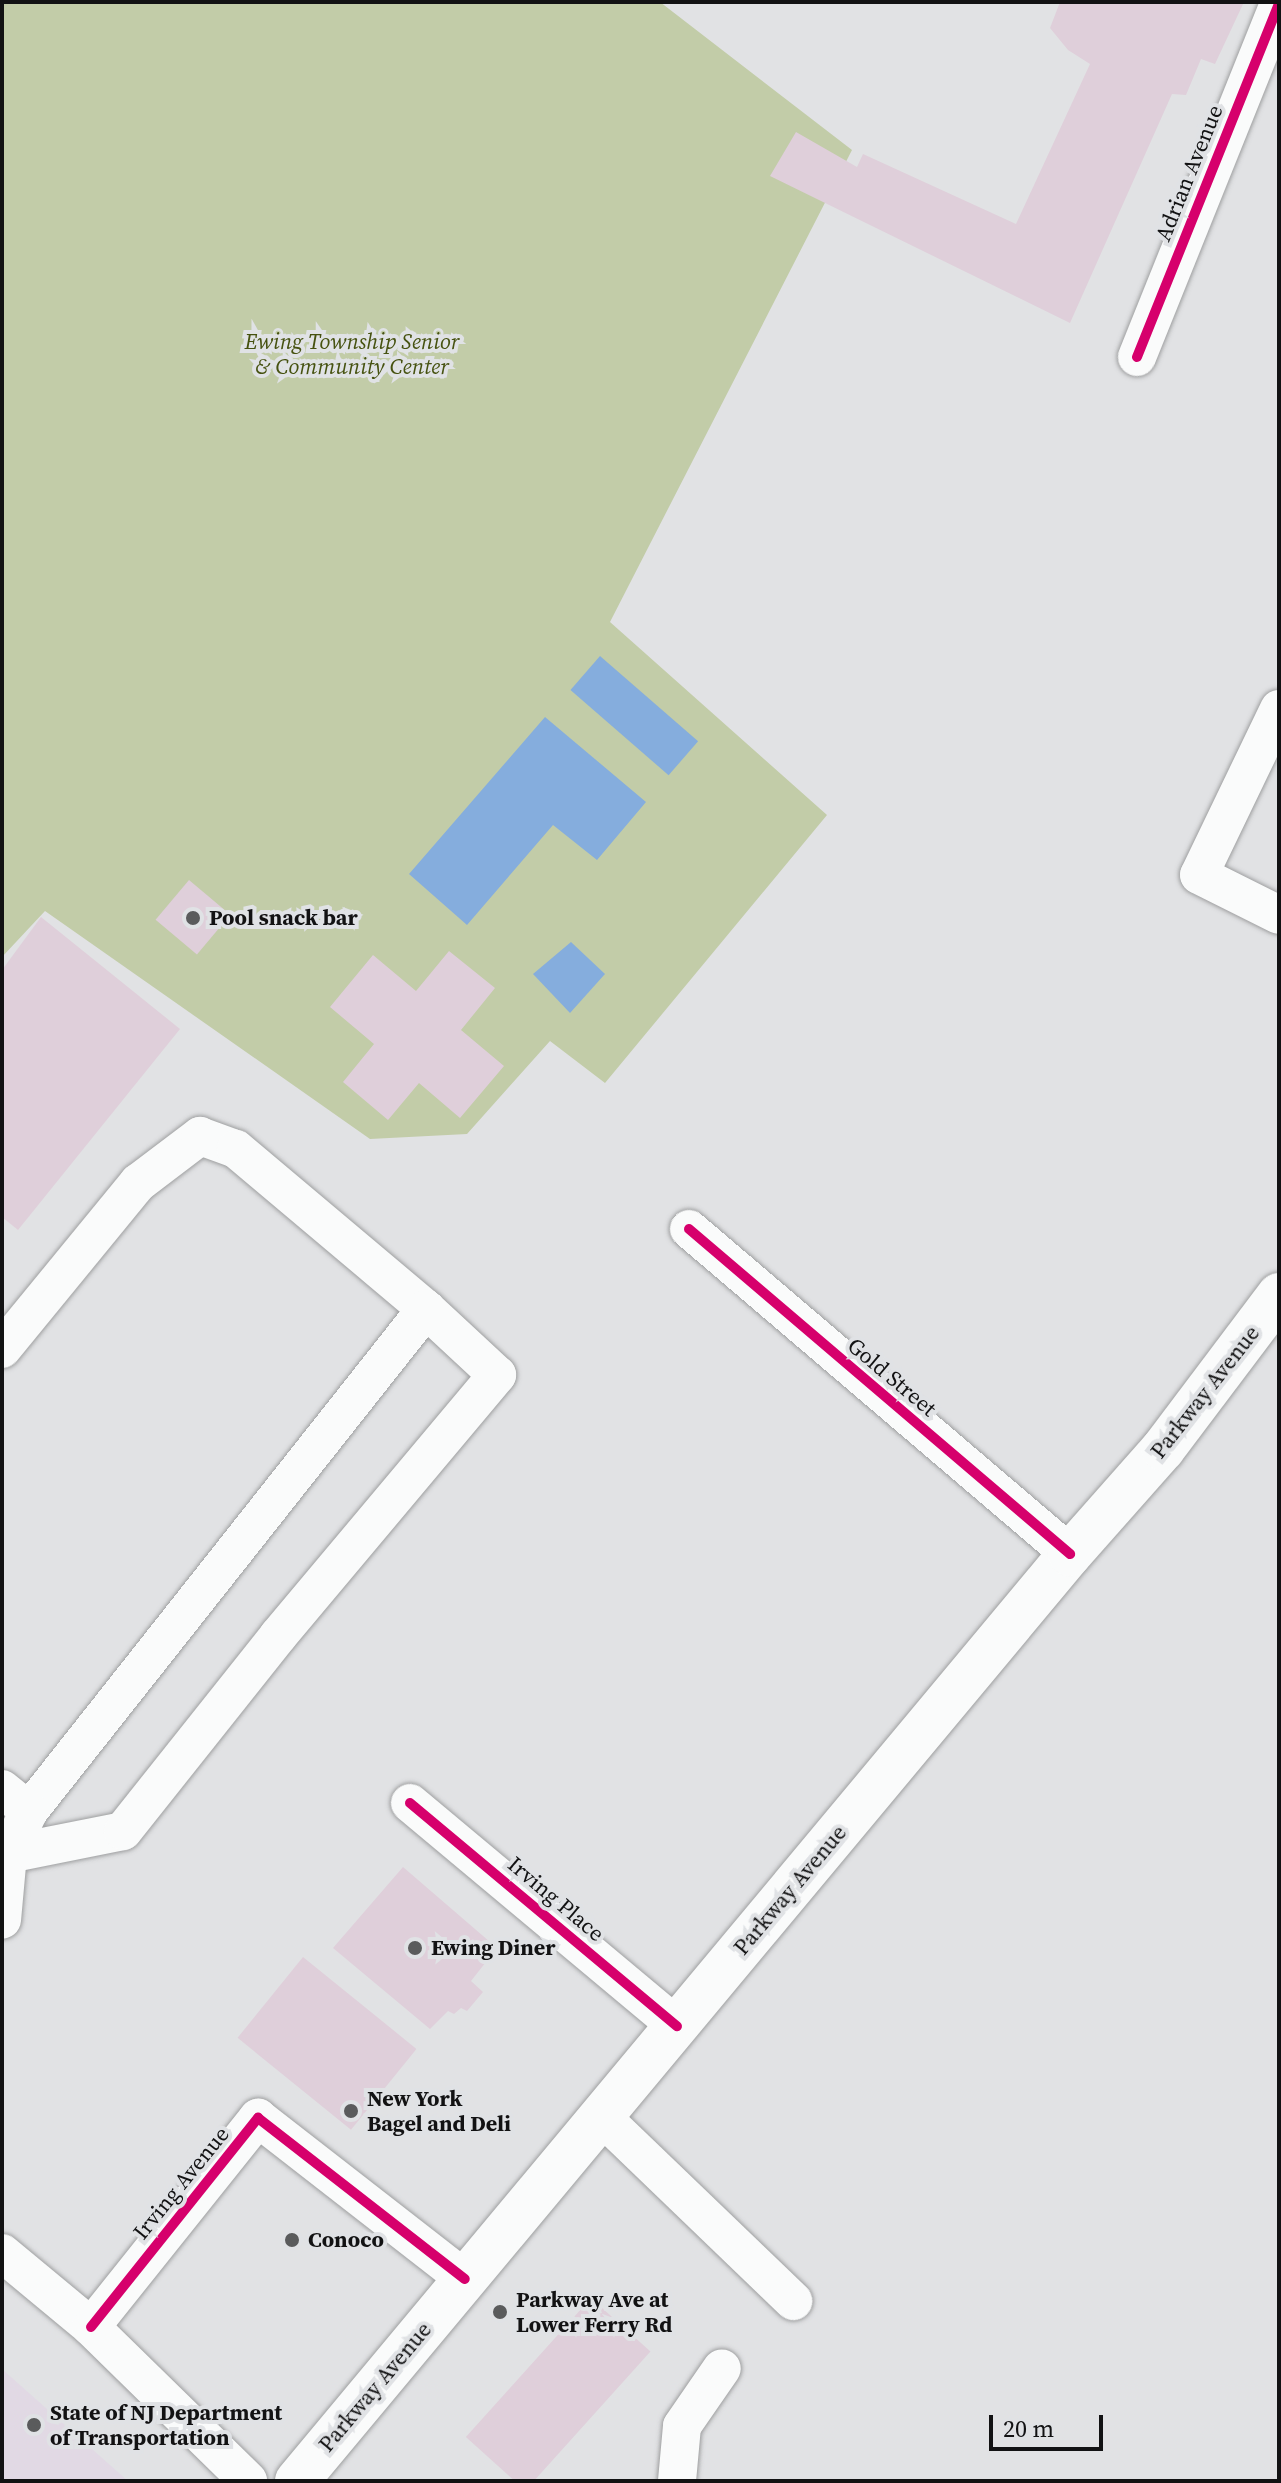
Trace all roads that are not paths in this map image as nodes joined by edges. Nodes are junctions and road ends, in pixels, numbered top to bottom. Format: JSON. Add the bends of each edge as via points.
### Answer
{"nodes":[{"id":1,"x":1279,"y":4,"type":"edge"},
{"id":2,"x":1137,"y":357,"type":"dead end"},
{"id":3,"x":1279,"y":709,"type":"edge"},
{"id":4,"x":1279,"y":915,"type":"edge"},
{"id":5,"x":689,"y":1229,"type":"dead end"},
{"id":6,"x":1279,"y":1295,"type":"edge"},
{"id":7,"x":426,"y":1309,"type":"junction"},
{"id":8,"x":2,"y":1349,"type":"edge"},
{"id":9,"x":1070,"y":1554,"type":"junction"},
{"id":10,"x":15,"y":1800,"type":"edge"},
{"id":11,"x":410,"y":1803,"type":"dead end"},
{"id":12,"x":8,"y":1854,"type":"junction"},
{"id":13,"x":2,"y":1920,"type":"edge"},
{"id":14,"x":677,"y":2026,"type":"junction"},
{"id":15,"x":601,"y":2116,"type":"junction"},
{"id":16,"x":2,"y":2253,"type":"edge"},
{"id":17,"x":465,"y":2279,"type":"junction"},
{"id":18,"x":793,"y":2301,"type":"dead end"},
{"id":19,"x":91,"y":2327,"type":"junction"},
{"id":20,"x":722,"y":2368,"type":"dead end"},
{"id":21,"x":248,"y":2481,"type":"edge"},
{"id":22,"x":297,"y":2481,"type":"edge"},
{"id":23,"x":677,"y":2481,"type":"edge"}],
"edges":[{"from":1,"to":2,"type":"street","name":"Adrian Avenue"},
{"from":3,"to":4,"type":"street","via":[[1199,875]]},
{"from":5,"to":9,"type":"street","name":"Gold Street"},
{"from":6,"to":9,"type":"main road","name":"Parkway Avenue","via":[[1163,1449]]},
{"from":7,"to":8,"type":"street","via":[[236,1149],[200,1136],[138,1183]]},
{"from":7,"to":10,"type":"street"},
{"from":7,"to":12,"type":"street","via":[[497,1375],[123,1831]]},
{"from":9,"to":14,"type":"main road","name":"Parkway Avenue"},
{"from":10,"to":12,"type":"street"},
{"from":11,"to":14,"type":"street","name":"Irving Place"},
{"from":12,"to":13,"type":"street"},
{"from":14,"to":15,"type":"main road","name":"Parkway Avenue"},
{"from":15,"to":17,"type":"main road","name":"Parkway Avenue"},
{"from":15,"to":18,"type":"street"},
{"from":16,"to":19,"type":"street"},
{"from":17,"to":19,"type":"street","name":"Irving Avenue","via":[[258,2118]]},
{"from":17,"to":22,"type":"main road","name":"Parkway Avenue"},
{"from":19,"to":21,"type":"street"},
{"from":20,"to":23,"type":"street","via":[[682,2426]]}]}
